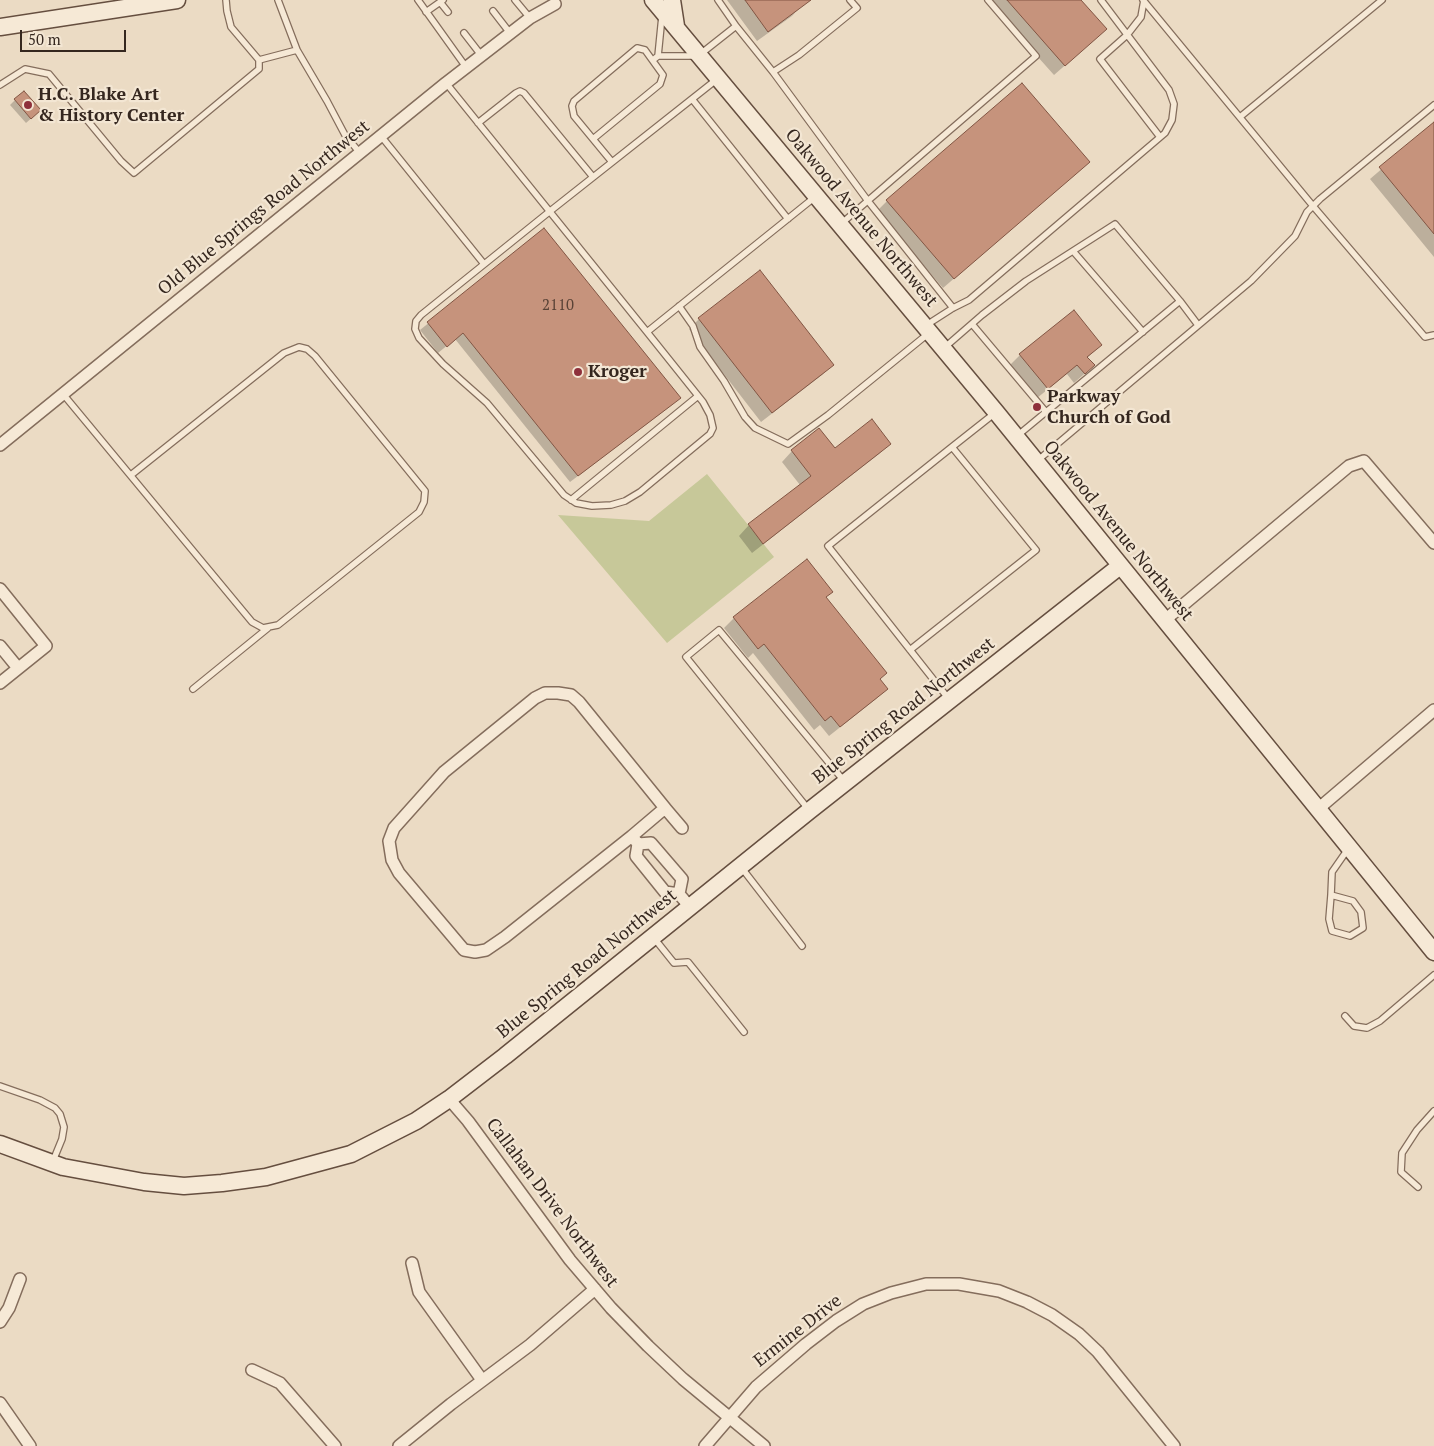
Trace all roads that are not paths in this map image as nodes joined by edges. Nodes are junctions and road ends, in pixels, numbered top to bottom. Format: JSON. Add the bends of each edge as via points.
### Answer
{"nodes":[{"id":1,"x":177,"y":0,"type":"edge"},
{"id":2,"x":226,"y":0,"type":"edge"},
{"id":3,"x":278,"y":0,"type":"edge"},
{"id":4,"x":418,"y":0,"type":"edge"},
{"id":5,"x":516,"y":0,"type":"edge"},
{"id":6,"x":718,"y":0,"type":"edge"},
{"id":7,"x":850,"y":0,"type":"edge"},
{"id":8,"x":988,"y":0,"type":"edge"},
{"id":9,"x":1101,"y":0,"type":"edge"},
{"id":10,"x":1144,"y":0,"type":"edge"},
{"id":11,"x":1382,"y":0,"type":"edge"},
{"id":12,"x":442,"y":1,"type":"edge"},
{"id":13,"x":555,"y":4,"type":"dead end"},
{"id":14,"x":663,"y":4,"type":"edge"},
{"id":15,"x":493,"y":11,"type":"dead end"},
{"id":16,"x":426,"y":12,"type":"junction"},
{"id":17,"x":448,"y":12,"type":"dead end"},
{"id":18,"x":530,"y":18,"type":"junction"},
{"id":19,"x":736,"y":26,"type":"junction"},
{"id":20,"x":0,"y":27,"type":"edge"},
{"id":21,"x":464,"y":33,"type":"dead end"},
{"id":22,"x":510,"y":34,"type":"junction"},
{"id":23,"x":1126,"y":35,"type":"junction"},
{"id":24,"x":297,"y":50,"type":"junction"},
{"id":25,"x":481,"y":55,"type":"junction"},
{"id":26,"x":698,"y":56,"type":"junction"},
{"id":27,"x":656,"y":58,"type":"junction"},
{"id":28,"x":259,"y":60,"type":"junction"},
{"id":29,"x":466,"y":67,"type":"junction"},
{"id":30,"x":773,"y":72,"type":"junction"},
{"id":31,"x":718,"y":79,"type":"junction"},
{"id":32,"x":446,"y":83,"type":"junction"},
{"id":33,"x":0,"y":86,"type":"edge"},
{"id":34,"x":692,"y":99,"type":"junction"},
{"id":35,"x":1434,"y":105,"type":"edge"},
{"id":36,"x":1240,"y":117,"type":"junction"},
{"id":37,"x":478,"y":123,"type":"junction"},
{"id":38,"x":381,"y":136,"type":"junction"},
{"id":39,"x":1160,"y":137,"type":"junction"},
{"id":40,"x":593,"y":139,"type":"junction"},
{"id":41,"x":360,"y":153,"type":"junction"},
{"id":42,"x":612,"y":162,"type":"junction"},
{"id":43,"x":593,"y":177,"type":"junction"},
{"id":44,"x":816,"y":196,"type":"junction"},
{"id":45,"x":868,"y":201,"type":"junction"},
{"id":46,"x":1313,"y":206,"type":"junction"},
{"id":47,"x":549,"y":212,"type":"junction"},
{"id":48,"x":788,"y":219,"type":"junction"},
{"id":49,"x":841,"y":225,"type":"junction"},
{"id":50,"x":1073,"y":251,"type":"junction"},
{"id":51,"x":484,"y":264,"type":"junction"},
{"id":52,"x":1180,"y":301,"type":"junction"},
{"id":53,"x":679,"y":306,"type":"junction"},
{"id":54,"x":953,"y":308,"type":"junction"},
{"id":55,"x":972,"y":324,"type":"junction"},
{"id":56,"x":1198,"y":325,"type":"junction"},
{"id":57,"x":928,"y":329,"type":"junction"},
{"id":58,"x":647,"y":332,"type":"junction"},
{"id":59,"x":1142,"y":332,"type":"junction"},
{"id":60,"x":1434,"y":335,"type":"edge"},
{"id":61,"x":944,"y":348,"type":"junction"},
{"id":62,"x":63,"y":394,"type":"junction"},
{"id":63,"x":698,"y":396,"type":"junction"},
{"id":64,"x":996,"y":412,"type":"junction"},
{"id":65,"x":1046,"y":412,"type":"junction"},
{"id":66,"x":1016,"y":437,"type":"junction"},
{"id":67,"x":0,"y":445,"type":"edge"},
{"id":68,"x":952,"y":448,"type":"junction"},
{"id":69,"x":1036,"y":462,"type":"junction"},
{"id":70,"x":131,"y":475,"type":"junction"},
{"id":71,"x":571,"y":500,"type":"junction"},
{"id":72,"x":1434,"y":543,"type":"edge"},
{"id":73,"x":1120,"y":566,"type":"junction"},
{"id":74,"x":0,"y":589,"type":"edge"},
{"id":75,"x":1165,"y":620,"type":"junction"},
{"id":76,"x":270,"y":627,"type":"junction"},
{"id":77,"x":0,"y":646,"type":"edge"},
{"id":78,"x":910,"y":650,"type":"junction"},
{"id":79,"x":18,"y":668,"type":"junction"},
{"id":80,"x":0,"y":683,"type":"edge"},
{"id":81,"x":193,"y":690,"type":"dead end"},
{"id":82,"x":950,"y":700,"type":"junction"},
{"id":83,"x":1434,"y":710,"type":"edge"},
{"id":84,"x":845,"y":782,"type":"junction"},
{"id":85,"x":665,"y":808,"type":"junction"},
{"id":86,"x":1318,"y":809,"type":"junction"},
{"id":87,"x":810,"y":811,"type":"junction"},
{"id":88,"x":682,"y":828,"type":"dead end"},
{"id":89,"x":635,"y":840,"type":"junction"},
{"id":90,"x":1350,"y":848,"type":"junction"},
{"id":91,"x":741,"y":866,"type":"junction"},
{"id":92,"x":680,"y":894,"type":"junction"},
{"id":93,"x":1331,"y":895,"type":"junction"},
{"id":94,"x":690,"y":907,"type":"junction"},
{"id":95,"x":653,"y":937,"type":"junction"},
{"id":96,"x":802,"y":946,"type":"dead end"},
{"id":97,"x":1434,"y":952,"type":"edge"},
{"id":98,"x":1434,"y":974,"type":"edge"},
{"id":99,"x":1345,"y":1016,"type":"dead end"},
{"id":100,"x":744,"y":1032,"type":"dead end"},
{"id":101,"x":0,"y":1086,"type":"edge"},
{"id":102,"x":449,"y":1098,"type":"junction"},
{"id":103,"x":1434,"y":1111,"type":"edge"},
{"id":104,"x":0,"y":1144,"type":"edge"},
{"id":105,"x":52,"y":1163,"type":"junction"},
{"id":106,"x":1418,"y":1186,"type":"dead end"},
{"id":107,"x":412,"y":1263,"type":"dead end"},
{"id":108,"x":20,"y":1279,"type":"dead end"},
{"id":109,"x":595,"y":1290,"type":"junction"},
{"id":110,"x":0,"y":1322,"type":"edge"},
{"id":111,"x":252,"y":1370,"type":"dead end"},
{"id":112,"x":482,"y":1380,"type":"junction"},
{"id":113,"x":0,"y":1403,"type":"edge"},
{"id":114,"x":729,"y":1416,"type":"junction"},
{"id":115,"x":30,"y":1446,"type":"edge"},
{"id":116,"x":335,"y":1446,"type":"edge"},
{"id":117,"x":400,"y":1446,"type":"edge"},
{"id":118,"x":704,"y":1446,"type":"edge"},
{"id":119,"x":764,"y":1446,"type":"edge"},
{"id":120,"x":1174,"y":1446,"type":"edge"}],
"edges":[{"from":1,"to":20,"type":"street"},
{"from":2,"to":28,"type":"lane","via":[[231,27]]},
{"from":3,"to":24,"type":"lane"},
{"from":4,"to":16,"type":"lane"},
{"from":5,"to":18,"type":"lane"},
{"from":6,"to":19,"type":"lane"},
{"from":7,"to":30,"type":"lane","via":[[857,8]]},
{"from":8,"to":45,"type":"lane","via":[[1036,56]]},
{"from":9,"to":23,"type":"lane"},
{"from":10,"to":23,"type":"lane","via":[[1141,17]]},
{"from":10,"to":36,"type":"lane"},
{"from":11,"to":36,"type":"lane"},
{"from":12,"to":16,"type":"lane"},
{"from":12,"to":17,"type":"lane"},
{"from":13,"to":18,"type":"street","name":"Old Blue Springs Road Northwest"},
{"from":14,"to":26,"type":"street","name":"Oakwood Avenue Northwest"},
{"from":14,"to":27,"type":"lane"},
{"from":15,"to":22,"type":"lane"},
{"from":16,"to":29,"type":"lane"},
{"from":18,"to":22,"type":"street","name":"Old Blue Springs Road Northwest"},
{"from":19,"to":26,"type":"lane"},
{"from":19,"to":30,"type":"lane"},
{"from":21,"to":25,"type":"lane"},
{"from":22,"to":25,"type":"street","name":"Old Blue Springs Road Northwest"},
{"from":23,"to":39,"type":"lane","via":[[1169,90],[1174,104],[1172,120]]},
{"from":23,"to":39,"type":"lane","via":[[1100,59]]},
{"from":24,"to":28,"type":"lane"},
{"from":24,"to":41,"type":"lane","via":[[345,135]]},
{"from":25,"to":29,"type":"street","name":"Old Blue Springs Road Northwest"},
{"from":26,"to":27,"type":"lane"},
{"from":26,"to":31,"type":"street","name":"Oakwood Avenue Northwest"},
{"from":27,"to":40,"type":"lane","via":[[663,75],[660,84]]},
{"from":27,"to":40,"type":"lane","via":[[638,48],[574,101],[574,116]]},
{"from":28,"to":33,"type":"lane","via":[[259,69],[134,173],[120,161],[49,74],[26,69]]},
{"from":29,"to":32,"type":"street","name":"Old Blue Springs Road Northwest"},
{"from":30,"to":45,"type":"lane"},
{"from":31,"to":34,"type":"lane"},
{"from":31,"to":44,"type":"street","name":"Oakwood Avenue Northwest"},
{"from":32,"to":37,"type":"lane"},
{"from":32,"to":38,"type":"street","name":"Old Blue Springs Road Northwest"},
{"from":34,"to":42,"type":"lane"},
{"from":34,"to":48,"type":"lane"},
{"from":35,"to":46,"type":"lane"},
{"from":36,"to":46,"type":"lane"},
{"from":37,"to":43,"type":"lane","via":[[520,91]]},
{"from":37,"to":47,"type":"lane"},
{"from":38,"to":41,"type":"street","name":"Old Blue Springs Road Northwest"},
{"from":38,"to":51,"type":"lane"},
{"from":39,"to":54,"type":"lane","via":[[969,300]]},
{"from":40,"to":42,"type":"lane"},
{"from":41,"to":62,"type":"street","name":"Old Blue Springs Road Northwest"},
{"from":42,"to":43,"type":"lane"},
{"from":43,"to":47,"type":"lane"},
{"from":44,"to":48,"type":"lane"},
{"from":44,"to":49,"type":"street","name":"Oakwood Avenue Northwest"},
{"from":45,"to":49,"type":"lane"},
{"from":45,"to":54,"type":"lane"},
{"from":46,"to":56,"type":"lane","via":[[1295,236],[1251,280]]},
{"from":46,"to":60,"type":"lane","via":[[1425,338]]},
{"from":47,"to":51,"type":"lane"},
{"from":47,"to":58,"type":"lane"},
{"from":48,"to":53,"type":"lane"},
{"from":49,"to":57,"type":"street","name":"Oakwood Avenue Northwest"},
{"from":50,"to":52,"type":"lane","via":[[1115,224]]},
{"from":50,"to":55,"type":"lane","via":[[1026,281]]},
{"from":50,"to":59,"type":"lane"},
{"from":51,"to":71,"type":"lane","via":[[421,315],[416,321],[419,338],[487,403]]},
{"from":52,"to":56,"type":"lane"},
{"from":52,"to":59,"type":"lane"},
{"from":53,"to":57,"type":"lane","via":[[693,326],[700,347],[745,417],[755,428],[788,444],[828,415]]},
{"from":53,"to":58,"type":"lane"},
{"from":54,"to":57,"type":"lane"},
{"from":55,"to":61,"type":"lane"},
{"from":55,"to":65,"type":"lane"},
{"from":56,"to":69,"type":"lane"},
{"from":57,"to":61,"type":"street","name":"Oakwood Avenue Northwest"},
{"from":58,"to":63,"type":"lane"},
{"from":59,"to":65,"type":"lane"},
{"from":61,"to":64,"type":"street","name":"Oakwood Avenue Northwest"},
{"from":62,"to":67,"type":"street","name":"Old Blue Springs Road Northwest"},
{"from":62,"to":70,"type":"lane"},
{"from":63,"to":71,"type":"lane"},
{"from":63,"to":71,"type":"lane","via":[[710,415],[713,428],[710,434],[654,480],[625,501],[611,505],[592,506]]},
{"from":64,"to":66,"type":"street","name":"Oakwood Avenue Northwest"},
{"from":64,"to":68,"type":"lane"},
{"from":65,"to":66,"type":"lane"},
{"from":66,"to":69,"type":"street","name":"Oakwood Avenue Northwest"},
{"from":68,"to":78,"type":"lane","via":[[828,546]]},
{"from":68,"to":78,"type":"lane","via":[[1036,550]]},
{"from":69,"to":73,"type":"street","name":"Oakwood Avenue Northwest"},
{"from":70,"to":76,"type":"lane","via":[[252,622],[263,628]]},
{"from":70,"to":76,"type":"lane","via":[[284,353],[299,348],[307,349],[316,356],[425,492],[424,502],[419,512],[396,531],[278,625]]},
{"from":72,"to":75,"type":"street","via":[[1364,461],[1349,466]]},
{"from":73,"to":75,"type":"street","name":"Oakwood Avenue Northwest"},
{"from":73,"to":82,"type":"street","name":"Blue Spring Road Northwest"},
{"from":74,"to":79,"type":"street","via":[[46,646]]},
{"from":75,"to":86,"type":"street","name":"Oakwood Avenue Northwest"},
{"from":76,"to":81,"type":"lane"},
{"from":77,"to":79,"type":"street"},
{"from":78,"to":82,"type":"lane"},
{"from":79,"to":80,"type":"street"},
{"from":82,"to":84,"type":"street","name":"Blue Spring Road Northwest"},
{"from":83,"to":86,"type":"street"},
{"from":84,"to":87,"type":"street","name":"Blue Spring Road Northwest"},
{"from":84,"to":87,"type":"lane","via":[[719,630],[686,657]]},
{"from":85,"to":88,"type":"street"},
{"from":85,"to":89,"type":"street"},
{"from":85,"to":89,"type":"street","via":[[579,702],[570,695],[545,693],[444,772],[394,828],[389,841],[392,860],[399,873],[464,950],[475,952],[486,950],[505,937]]},
{"from":86,"to":90,"type":"street","name":"Oakwood Avenue Northwest"},
{"from":87,"to":91,"type":"street","name":"Blue Spring Road Northwest"},
{"from":89,"to":92,"type":"street","via":[[636,856],[665,892]]},
{"from":89,"to":92,"type":"street","via":[[651,843],[682,879]]},
{"from":90,"to":93,"type":"lane","via":[[1332,872]]},
{"from":90,"to":97,"type":"street","name":"Oakwood Avenue Northwest"},
{"from":91,"to":94,"type":"street","name":"Blue Spring Road Northwest"},
{"from":91,"to":96,"type":"lane"},
{"from":92,"to":94,"type":"street"},
{"from":93,"to":93,"type":"lane","via":[[1329,919],[1332,931],[1350,936],[1363,928],[1360,912],[1353,901]]},
{"from":94,"to":95,"type":"street","name":"Blue Spring Road Northwest"},
{"from":95,"to":100,"type":"lane","via":[[674,963],[688,962]]},
{"from":95,"to":102,"type":"street","name":"Blue Spring Road Northwest"},
{"from":98,"to":99,"type":"lane","via":[[1380,1021],[1366,1028],[1354,1026]]},
{"from":101,"to":105,"type":"lane","via":[[40,1100],[60,1114],[64,1127]]},
{"from":102,"to":105,"type":"street","name":"Blue Spring Road Northwest","via":[[416,1121],[351,1154],[266,1177],[184,1186],[99,1175]]},
{"from":102,"to":109,"type":"street","name":"Callahan Drive Northwest"},
{"from":103,"to":106,"type":"lane","via":[[1402,1153],[1401,1172]]},
{"from":104,"to":105,"type":"street","name":"Blue Spring Road Northwest"},
{"from":107,"to":112,"type":"street","via":[[419,1292]]},
{"from":108,"to":110,"type":"street"},
{"from":109,"to":112,"type":"street","via":[[530,1345]]},
{"from":109,"to":114,"type":"street","name":"Callahan Drive Northwest","via":[[683,1379]]},
{"from":111,"to":116,"type":"street","via":[[280,1384]]},
{"from":112,"to":117,"type":"street"},
{"from":113,"to":115,"type":"street"},
{"from":114,"to":118,"type":"street","name":"Ermine Drive"},
{"from":114,"to":119,"type":"street","name":"Callahan Drive Northwest"},
{"from":114,"to":120,"type":"street","name":"Ermine Drive","via":[[756,1387],[806,1344],[863,1304],[926,1284],[959,1284],[999,1291],[1026,1302],[1079,1334],[1098,1352]]}]}
